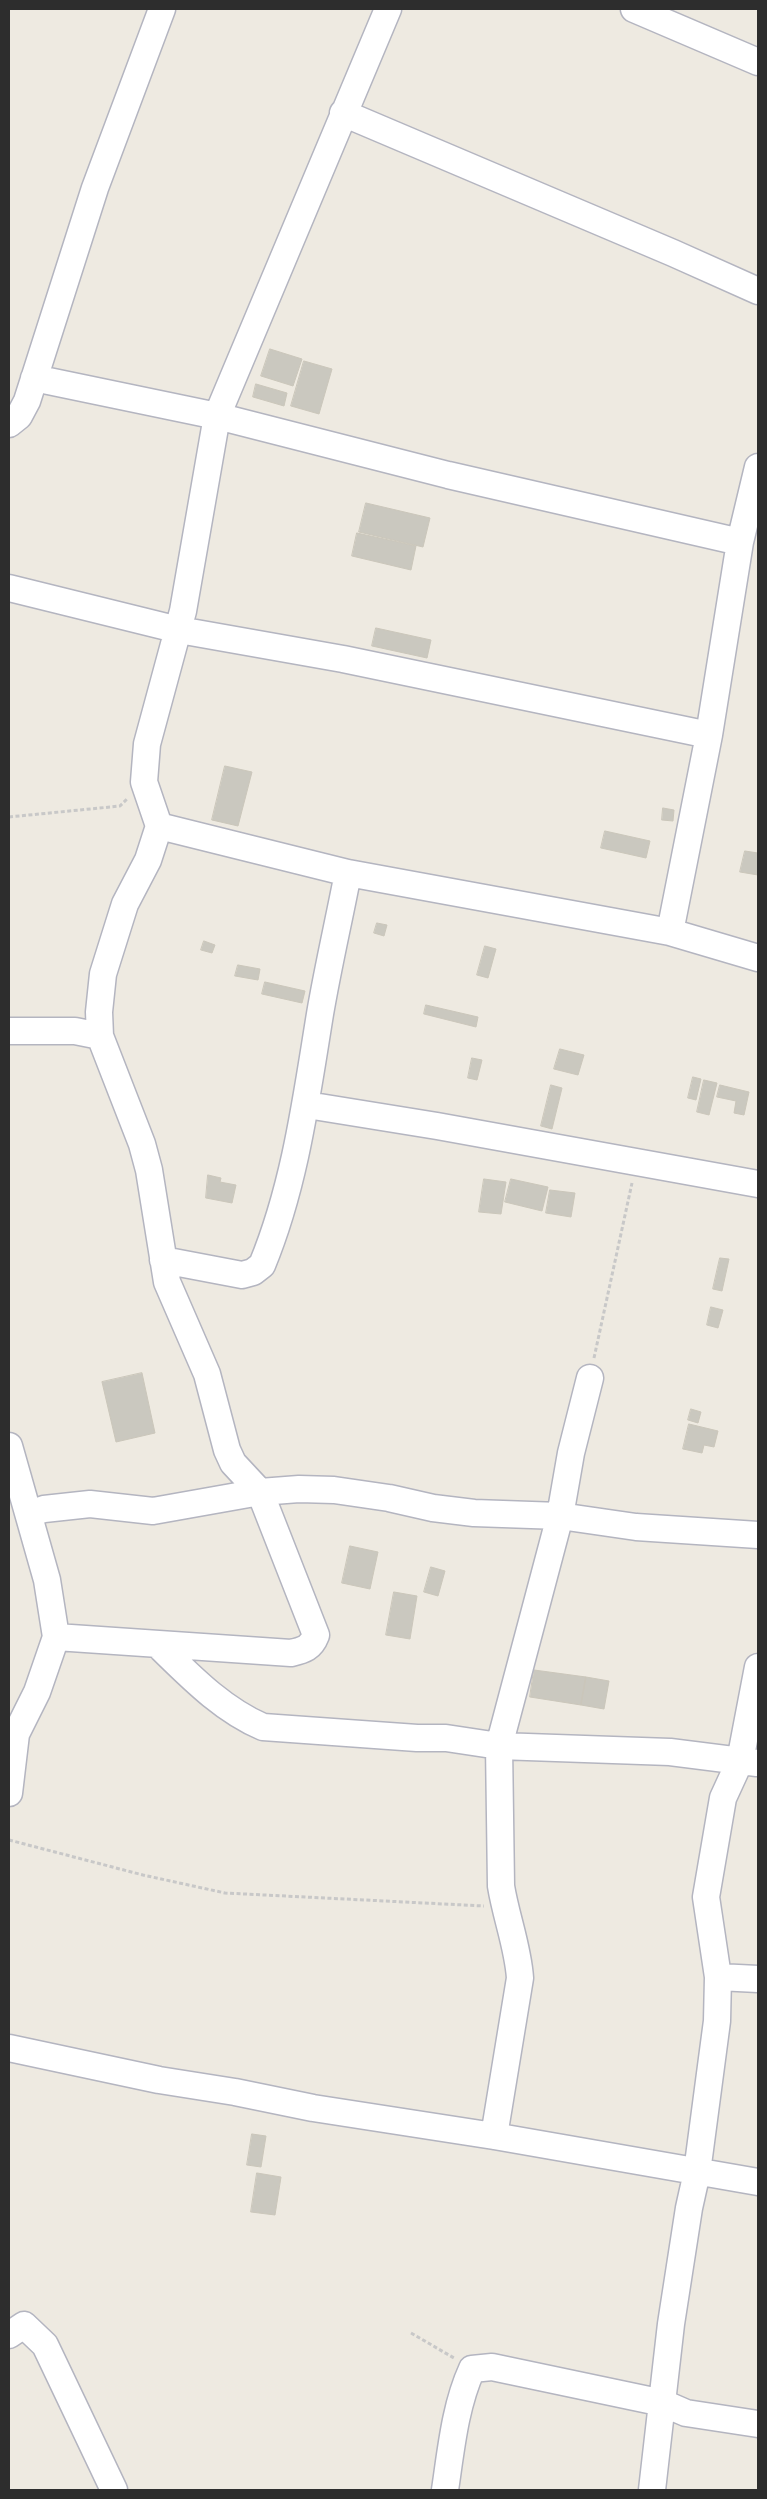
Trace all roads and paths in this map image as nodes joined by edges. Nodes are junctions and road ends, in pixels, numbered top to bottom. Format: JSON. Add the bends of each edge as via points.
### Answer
{"nodes":[{"id":1,"x":162,"y":9,"type":"edge"},
{"id":2,"x":388,"y":9,"type":"edge"},
{"id":3,"x":634,"y":9,"type":"edge"},
{"id":4,"x":758,"y":62,"type":"edge"},
{"id":5,"x":343,"y":113,"type":"junction"},
{"id":6,"x":758,"y":291,"type":"edge"},
{"id":7,"x":34,"y":378,"type":"junction"},
{"id":8,"x":216,"y":416,"type":"junction"},
{"id":9,"x":9,"y":424,"type":"edge"},
{"id":10,"x":758,"y":467,"type":"edge"},
{"id":11,"x":740,"y":542,"type":"junction"},
{"id":12,"x":9,"y":588,"type":"edge"},
{"id":13,"x":179,"y":630,"type":"junction"},
{"id":14,"x":709,"y":735,"type":"junction"},
{"id":15,"x":144,"y":782,"type":"junction"},
{"id":16,"x":9,"y":817,"type":"edge"},
{"id":17,"x":159,"y":826,"type":"junction"},
{"id":18,"x":348,"y":873,"type":"junction"},
{"id":19,"x":670,"y":932,"type":"junction"},
{"id":20,"x":758,"y":958,"type":"edge"},
{"id":21,"x":9,"y":1031,"type":"edge"},
{"id":22,"x":100,"y":1036,"type":"junction"},
{"id":23,"x":307,"y":1105,"type":"junction"},
{"id":24,"x":636,"y":1163,"type":"junction"},
{"id":25,"x":758,"y":1184,"type":"edge"},
{"id":26,"x":163,"y":1260,"type":"junction"},
{"id":27,"x":590,"y":1378,"type":"joint"},
{"id":28,"x":9,"y":1446,"type":"edge"},
{"id":29,"x":260,"y":1492,"type":"junction"},
{"id":30,"x":29,"y":1514,"type":"junction"},
{"id":31,"x":560,"y":1516,"type":"junction"},
{"id":32,"x":758,"y":1535,"type":"edge"},
{"id":33,"x":56,"y":1637,"type":"junction"},
{"id":34,"x":157,"y":1644,"type":"junction"},
{"id":35,"x":758,"y":1667,"type":"edge"},
{"id":36,"x":12,"y":1735,"type":"edge"},
{"id":37,"x":499,"y":1746,"type":"junction"},
{"id":38,"x":749,"y":1762,"type":"edge"},
{"id":39,"x":9,"y":1793,"type":"edge"},
{"id":40,"x":9,"y":1840,"type":"edge"},
{"id":41,"x":504,"y":1906,"type":"junction"},
{"id":42,"x":718,"y":1977,"type":"junction"},
{"id":43,"x":758,"y":1979,"type":"edge"},
{"id":44,"x":9,"y":2048,"type":"edge"},
{"id":45,"x":494,"y":2136,"type":"junction"},
{"id":46,"x":697,"y":2172,"type":"junction"},
{"id":47,"x":758,"y":2182,"type":"edge"},
{"id":48,"x":411,"y":2334,"type":"dead end"},
{"id":49,"x":9,"y":2335,"type":"edge"},
{"id":50,"x":472,"y":2369,"type":"junction"},
{"id":51,"x":663,"y":2403,"type":"junction"},
{"id":52,"x":758,"y":2424,"type":"edge"},
{"id":53,"x":114,"y":2490,"type":"edge"},
{"id":54,"x":445,"y":2490,"type":"edge"},
{"id":55,"x":652,"y":2490,"type":"edge"}],
"edges":[{"from":1,"to":7,"type":"street","via":[[95,188]]},
{"from":2,"to":5,"type":"street"},
{"from":3,"to":4,"type":"street"},
{"from":5,"to":6,"type":"street"},
{"from":5,"to":8,"type":"street"},
{"from":7,"to":8,"type":"street"},
{"from":7,"to":9,"type":"street","via":[[27,402],[19,416]]},
{"from":8,"to":11,"type":"street","via":[[448,476]]},
{"from":8,"to":13,"type":"street"},
{"from":10,"to":11,"type":"street"},
{"from":11,"to":14,"type":"street"},
{"from":12,"to":13,"type":"street"},
{"from":13,"to":14,"type":"street","via":[[343,659]]},
{"from":13,"to":15,"type":"street","via":[[147,744]]},
{"from":14,"to":19,"type":"street"},
{"from":15,"to":16,"type":"path","via":[[120,806]]},
{"from":15,"to":17,"type":"street"},
{"from":17,"to":18,"type":"street"},
{"from":17,"to":22,"type":"street","via":[[148,860],[125,904],[103,974],[98,1012]]},
{"from":18,"to":19,"type":"street"},
{"from":18,"to":23,"type":"street"},
{"from":19,"to":20,"type":"street"},
{"from":21,"to":22,"type":"street","via":[[57,1030]]},
{"from":22,"to":26,"type":"street","via":[[142,1144],[154,1193]]},
{"from":23,"to":24,"type":"street"},
{"from":23,"to":26,"type":"street","via":[[286,1198],[262,1266],[242,1275]]},
{"from":24,"to":25,"type":"street"},
{"from":24,"to":27,"type":"path"},
{"from":26,"to":29,"type":"street","via":[[167,1282],[207,1374],[227,1450],[233,1463]]},
{"from":27,"to":31,"type":"street","via":[[571,1453]]},
{"from":28,"to":30,"type":"street"},
{"from":29,"to":30,"type":"street","via":[[153,1511],[90,1504],[44,1509]]},
{"from":29,"to":31,"type":"street","via":[[299,1488],[334,1490],[474,1512]]},
{"from":29,"to":34,"type":"street","via":[[316,1635],[313,1644],[291,1653]]},
{"from":30,"to":33,"type":"street","via":[[48,1580]]},
{"from":31,"to":32,"type":"street","via":[[636,1527]]},
{"from":31,"to":37,"type":"street"},
{"from":33,"to":34,"type":"street"},
{"from":33,"to":36,"type":"street","via":[[37,1692]]},
{"from":34,"to":37,"type":"street","via":[[199,1685],[247,1720],[263,1727],[446,1738]]},
{"from":35,"to":38,"type":"street"},
{"from":36,"to":39,"type":"street"},
{"from":37,"to":38,"type":"street","via":[[670,1752]]},
{"from":37,"to":41,"type":"street"},
{"from":38,"to":42,"type":"street","via":[[723,1798],[706,1898]]},
{"from":40,"to":41,"type":"path","via":[[225,1893]]},
{"from":41,"to":45,"type":"street","via":[[519,1960],[520,1978]]},
{"from":42,"to":43,"type":"street"},
{"from":42,"to":46,"type":"street","via":[[713,2062]]},
{"from":44,"to":45,"type":"street","via":[[313,2108]]},
{"from":45,"to":46,"type":"street"},
{"from":46,"to":47,"type":"street"},
{"from":46,"to":51,"type":"street","via":[[680,2259]]},
{"from":48,"to":50,"type":"path"},
{"from":49,"to":53,"type":"street","via":[[24,2325],[45,2345]]},
{"from":50,"to":51,"type":"street","via":[[492,2367]]},
{"from":50,"to":54,"type":"street","via":[[458,2415]]},
{"from":51,"to":52,"type":"street","via":[[686,2413]]},
{"from":51,"to":55,"type":"street"}]}
